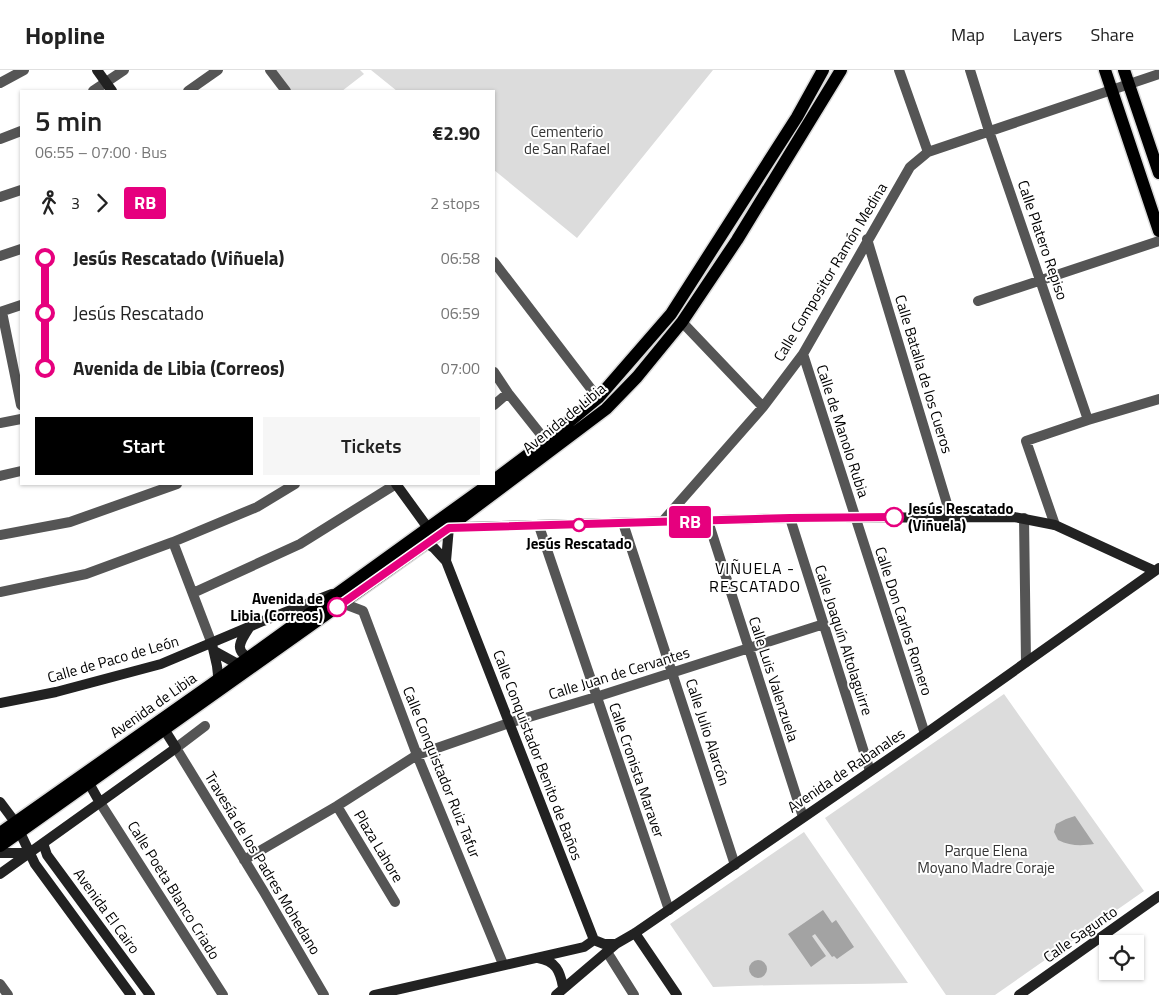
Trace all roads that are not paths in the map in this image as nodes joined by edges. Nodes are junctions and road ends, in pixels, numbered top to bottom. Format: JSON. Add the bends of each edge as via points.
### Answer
{"nodes":[{"id":1,"x":24,"y":70,"type":"edge"},
{"id":2,"x":97,"y":70,"type":"edge"},
{"id":3,"x":124,"y":70,"type":"edge"},
{"id":4,"x":218,"y":70,"type":"edge"},
{"id":5,"x":270,"y":70,"type":"edge"},
{"id":6,"x":823,"y":70,"type":"edge"},
{"id":7,"x":841,"y":70,"type":"edge"},
{"id":8,"x":899,"y":70,"type":"edge"},
{"id":9,"x":970,"y":70,"type":"edge"},
{"id":10,"x":1105,"y":70,"type":"edge"},
{"id":11,"x":1124,"y":70,"type":"edge"},
{"id":12,"x":1159,"y":74,"type":"edge"},
{"id":13,"x":0,"y":83,"type":"edge"},
{"id":14,"x":1128,"y":84,"type":"junction"},
{"id":15,"x":109,"y":87,"type":"edge"},
{"id":16,"x":189,"y":90,"type":"edge"},
{"id":17,"x":284,"y":90,"type":"edge"},
{"id":18,"x":1112,"y":90,"type":"junction"},
{"id":19,"x":20,"y":130,"type":"edge"},
{"id":20,"x":989,"y":131,"type":"junction"},
{"id":21,"x":0,"y":139,"type":"edge"},
{"id":22,"x":928,"y":152,"type":"junction"},
{"id":23,"x":1159,"y":173,"type":"edge"},
{"id":24,"x":20,"y":190,"type":"edge"},
{"id":25,"x":0,"y":197,"type":"edge"},
{"id":26,"x":1159,"y":231,"type":"edge"},
{"id":27,"x":867,"y":239,"type":"junction"},
{"id":28,"x":1159,"y":241,"type":"edge"},
{"id":29,"x":20,"y":249,"type":"edge"},
{"id":30,"x":0,"y":256,"type":"edge"},
{"id":31,"x":495,"y":263,"type":"edge"},
{"id":32,"x":1041,"y":280,"type":"junction"},
{"id":33,"x":978,"y":301,"type":"dead end"},
{"id":34,"x":20,"y":305,"type":"edge"},
{"id":35,"x":1,"y":312,"type":"edge"},
{"id":36,"x":682,"y":322,"type":"junction"},
{"id":37,"x":803,"y":354,"type":"junction"},
{"id":38,"x":495,"y":374,"type":"edge"},
{"id":39,"x":508,"y":393,"type":"junction"},
{"id":40,"x":598,"y":398,"type":"junction"},
{"id":41,"x":20,"y":400,"type":"edge"},
{"id":42,"x":1159,"y":400,"type":"edge"},
{"id":43,"x":495,"y":404,"type":"edge"},
{"id":44,"x":763,"y":407,"type":"junction"},
{"id":45,"x":20,"y":419,"type":"edge"},
{"id":46,"x":1088,"y":420,"type":"junction"},
{"id":47,"x":0,"y":423,"type":"edge"},
{"id":48,"x":546,"y":441,"type":"junction"},
{"id":49,"x":20,"y":471,"type":"edge"},
{"id":50,"x":0,"y":476,"type":"edge"},
{"id":51,"x":495,"y":479,"type":"edge"},
{"id":52,"x":174,"y":485,"type":"edge"},
{"id":53,"x":293,"y":485,"type":"edge"},
{"id":54,"x":394,"y":485,"type":"edge"},
{"id":55,"x":397,"y":485,"type":"edge"},
{"id":56,"x":488,"y":485,"type":"edge"},
{"id":57,"x":855,"y":517,"type":"junction"},
{"id":58,"x":951,"y":517,"type":"junction"},
{"id":59,"x":790,"y":518,"type":"junction"},
{"id":60,"x":1024,"y":518,"type":"junction"},
{"id":61,"x":708,"y":521,"type":"junction"},
{"id":62,"x":662,"y":522,"type":"junction"},
{"id":63,"x":623,"y":524,"type":"junction"},
{"id":64,"x":1055,"y":525,"type":"junction"},
{"id":65,"x":539,"y":526,"type":"junction"},
{"id":66,"x":428,"y":528,"type":"junction"},
{"id":67,"x":449,"y":528,"type":"junction"},
{"id":68,"x":0,"y":535,"type":"edge"},
{"id":69,"x":422,"y":540,"type":"junction"},
{"id":70,"x":173,"y":542,"type":"junction"},
{"id":71,"x":446,"y":561,"type":"junction"},
{"id":72,"x":1157,"y":570,"type":"edge"},
{"id":73,"x":342,"y":590,"type":"junction"},
{"id":74,"x":0,"y":592,"type":"edge"},
{"id":75,"x":193,"y":593,"type":"junction"},
{"id":76,"x":342,"y":603,"type":"junction"},
{"id":77,"x":824,"y":624,"type":"junction"},
{"id":78,"x":250,"y":627,"type":"junction"},
{"id":79,"x":213,"y":647,"type":"junction"},
{"id":80,"x":749,"y":648,"type":"junction"},
{"id":81,"x":1026,"y":662,"type":"junction"},
{"id":82,"x":250,"y":663,"type":"junction"},
{"id":83,"x":672,"y":672,"type":"junction"},
{"id":84,"x":219,"y":685,"type":"junction"},
{"id":85,"x":596,"y":697,"type":"junction"},
{"id":86,"x":0,"y":703,"type":"edge"},
{"id":87,"x":509,"y":723,"type":"junction"},
{"id":88,"x":206,"y":726,"type":"dead end"},
{"id":89,"x":164,"y":729,"type":"junction"},
{"id":90,"x":925,"y":734,"type":"junction"},
{"id":91,"x":176,"y":748,"type":"junction"},
{"id":92,"x":417,"y":755,"type":"junction"},
{"id":93,"x":870,"y":771,"type":"junction"},
{"id":94,"x":87,"y":778,"type":"junction"},
{"id":95,"x":99,"y":801,"type":"junction"},
{"id":96,"x":0,"y":802,"type":"edge"},
{"id":97,"x":336,"y":806,"type":"junction"},
{"id":98,"x":803,"y":817,"type":"junction"},
{"id":99,"x":17,"y":827,"type":"junction"},
{"id":100,"x":0,"y":833,"type":"edge"},
{"id":101,"x":43,"y":843,"type":"junction"},
{"id":102,"x":0,"y":846,"type":"edge"},
{"id":103,"x":0,"y":853,"type":"edge"},
{"id":104,"x":29,"y":853,"type":"junction"},
{"id":105,"x":244,"y":860,"type":"junction"},
{"id":106,"x":735,"y":865,"type":"junction"},
{"id":107,"x":0,"y":874,"type":"edge"},
{"id":108,"x":1159,"y":896,"type":"edge"},
{"id":109,"x":395,"y":902,"type":"dead end"},
{"id":110,"x":669,"y":910,"type":"junction"},
{"id":111,"x":635,"y":933,"type":"junction"},
{"id":112,"x":594,"y":940,"type":"junction"},
{"id":113,"x":616,"y":944,"type":"junction"},
{"id":114,"x":607,"y":952,"type":"junction"},
{"id":115,"x":534,"y":957,"type":"junction"},
{"id":116,"x":503,"y":964,"type":"junction"},
{"id":117,"x":0,"y":984,"type":"edge"},
{"id":118,"x":559,"y":991,"type":"edge"},
{"id":119,"x":125,"y":993,"type":"edge"},
{"id":120,"x":8,"y":995,"type":"edge"},
{"id":121,"x":150,"y":995,"type":"edge"},
{"id":122,"x":223,"y":995,"type":"edge"},
{"id":123,"x":324,"y":995,"type":"edge"},
{"id":124,"x":374,"y":995,"type":"edge"},
{"id":125,"x":634,"y":995,"type":"edge"},
{"id":126,"x":677,"y":995,"type":"edge"},
{"id":127,"x":1019,"y":995,"type":"edge"}],
"edges":[{"from":1,"to":13,"type":"street"},
{"from":2,"to":15,"type":"street"},
{"from":3,"to":15,"type":"street"},
{"from":4,"to":16,"type":"street"},
{"from":5,"to":17,"type":"street"},
{"from":6,"to":40,"type":"main road","name":"Avenida de Libia","via":[[670,314]]},
{"from":7,"to":36,"type":"main road","name":"Avenida de Libia","via":[[737,240]]},
{"from":8,"to":22,"type":"street"},
{"from":9,"to":20,"type":"street","name":"Calle Platero Repiso"},
{"from":10,"to":18,"type":"main road"},
{"from":11,"to":14,"type":"main road"},
{"from":12,"to":14,"type":"street"},
{"from":14,"to":18,"type":"street"},
{"from":14,"to":23,"type":"main road"},
{"from":18,"to":20,"type":"street"},
{"from":18,"to":26,"type":"main road"},
{"from":19,"to":21,"type":"street"},
{"from":20,"to":22,"type":"street"},
{"from":20,"to":32,"type":"street","name":"Calle Platero Repiso"},
{"from":22,"to":27,"type":"street","name":"Calle Compositor Ramón Medina","via":[[910,167]]},
{"from":24,"to":25,"type":"street"},
{"from":27,"to":37,"type":"street","name":"Calle Compositor Ramón Medina"},
{"from":27,"to":58,"type":"street","name":"Calle Batalla de los Cueros"},
{"from":28,"to":32,"type":"street"},
{"from":29,"to":30,"type":"street"},
{"from":31,"to":40,"type":"street"},
{"from":32,"to":33,"type":"street"},
{"from":32,"to":46,"type":"street","name":"Calle Platero Repiso"},
{"from":34,"to":35,"type":"street"},
{"from":35,"to":41,"type":"street"},
{"from":36,"to":44,"type":"street"},
{"from":36,"to":67,"type":"main road","name":"Avenida de Libia","via":[[606,409]]},
{"from":37,"to":44,"type":"street","name":"Calle Compositor Ramón Medina"},
{"from":37,"to":57,"type":"street","name":"Calle de Manolo Rubia"},
{"from":38,"to":39,"type":"street"},
{"from":39,"to":43,"type":"street"},
{"from":39,"to":48,"type":"street"},
{"from":40,"to":48,"type":"main road","name":"Avenida de Libia"},
{"from":42,"to":46,"type":"street"},
{"from":44,"to":62,"type":"street","name":"Calle Compositor Ramón Medina"},
{"from":45,"to":47,"type":"street"},
{"from":46,"to":64,"type":"street","via":[[1026,441]]},
{"from":48,"to":51,"type":"main road","name":"Avenida de Libia"},
{"from":49,"to":50,"type":"street"},
{"from":52,"to":68,"type":"street","via":[[70,522]]},
{"from":53,"to":70,"type":"street","via":[[257,508]]},
{"from":54,"to":75,"type":"street","via":[[300,544]]},
{"from":55,"to":66,"type":"street"},
{"from":56,"to":66,"type":"main road","name":"Avenida de Libia"},
{"from":57,"to":58,"type":"street"},
{"from":57,"to":59,"type":"street"},
{"from":57,"to":90,"type":"street","name":"Calle Don Carlos Romero"},
{"from":58,"to":60,"type":"street"},
{"from":59,"to":61,"type":"street"},
{"from":59,"to":77,"type":"street","name":"Calle Joaquín Altolaguirre"},
{"from":60,"to":64,"type":"street"},
{"from":60,"to":81,"type":"street"},
{"from":61,"to":62,"type":"street"},
{"from":61,"to":80,"type":"street","name":"Calle Luis Valenzuela"},
{"from":62,"to":63,"type":"street"},
{"from":63,"to":65,"type":"street"},
{"from":63,"to":83,"type":"street","name":"Calle Julio Alarcón"},
{"from":64,"to":72,"type":"street"},
{"from":65,"to":67,"type":"street"},
{"from":65,"to":85,"type":"street","name":"Calle Cronista Maraver"},
{"from":66,"to":67,"type":"street"},
{"from":66,"to":69,"type":"main road","name":"Avenida de Libia"},
{"from":67,"to":69,"type":"main road","name":"Avenida de Libia"},
{"from":67,"to":71,"type":"street","name":"Calle Conquistador Benito de Baños"},
{"from":69,"to":71,"type":"street","name":"Calle Conquistador Benito de Baños"},
{"from":69,"to":73,"type":"main road","name":"Avenida de Libia"},
{"from":69,"to":76,"type":"main road","name":"Avenida de Libia"},
{"from":70,"to":74,"type":"street","via":[[86,574]]},
{"from":70,"to":75,"type":"street"},
{"from":71,"to":87,"type":"street","name":"Calle Conquistador Benito de Baños"},
{"from":72,"to":81,"type":"street","name":"Avenida de Rabanales"},
{"from":73,"to":78,"type":"street","name":"Calle de Paco de León"},
{"from":73,"to":82,"type":"main road","name":"Avenida de Libia"},
{"from":75,"to":79,"type":"street"},
{"from":76,"to":82,"type":"main road","name":"Avenida de Libia"},
{"from":76,"to":92,"type":"street","name":"Calle Conquistador Ruiz Tafur","via":[[363,611]]},
{"from":77,"to":80,"type":"street","name":"Calle Juan de Cervantes"},
{"from":77,"to":93,"type":"street","name":"Calle Joaquín Altolaguirre"},
{"from":78,"to":79,"type":"street","name":"Calle de Paco de León"},
{"from":78,"to":82,"type":"street","via":[[240,641],[240,650]]},
{"from":79,"to":82,"type":"street","via":[[234,662]]},
{"from":79,"to":84,"type":"street"},
{"from":79,"to":86,"type":"street","name":"Calle de Paco de León","via":[[56,692]]},
{"from":80,"to":83,"type":"street","name":"Calle Juan de Cervantes"},
{"from":80,"to":98,"type":"street","name":"Calle Luis Valenzuela"},
{"from":81,"to":90,"type":"street","name":"Avenida de Rabanales"},
{"from":82,"to":84,"type":"main road","name":"Avenida de Libia"},
{"from":83,"to":85,"type":"street","name":"Calle Juan de Cervantes"},
{"from":83,"to":106,"type":"street","name":"Calle Julio Alarcón"},
{"from":84,"to":89,"type":"main road","name":"Avenida de Libia"},
{"from":84,"to":94,"type":"main road","name":"Avenida de Libia"},
{"from":85,"to":87,"type":"street","name":"Calle Juan de Cervantes"},
{"from":85,"to":110,"type":"street","name":"Calle Cronista Maraver"},
{"from":87,"to":92,"type":"street","name":"Calle Juan de Cervantes"},
{"from":87,"to":112,"type":"street","name":"Calle Conquistador Benito de Baños"},
{"from":88,"to":91,"type":"street"},
{"from":89,"to":91,"type":"street","name":"Avenida de Libia"},
{"from":89,"to":94,"type":"main road","name":"Avenida de Libia"},
{"from":90,"to":93,"type":"street","name":"Avenida de Rabanales"},
{"from":91,"to":95,"type":"street"},
{"from":91,"to":105,"type":"street","name":"Travesía de los Padres Mohedano"},
{"from":92,"to":97,"type":"street","name":"Calle Juan de Cervantes"},
{"from":92,"to":116,"type":"street","name":"Calle Conquistador Ruiz Tafur"},
{"from":93,"to":98,"type":"street","name":"Avenida de Rabanales"},
{"from":94,"to":95,"type":"street"},
{"from":94,"to":99,"type":"main road","name":"Avenida de Libia"},
{"from":95,"to":101,"type":"street"},
{"from":95,"to":122,"type":"street","name":"Calle Poeta Blanco Criado"},
{"from":96,"to":99,"type":"street"},
{"from":97,"to":105,"type":"street","name":"Calle Juan de Cervantes"},
{"from":97,"to":109,"type":"street","name":"Plaza Lahore"},
{"from":98,"to":106,"type":"street","name":"Avenida de Rabanales"},
{"from":99,"to":100,"type":"main road","name":"Avenida de Libia"},
{"from":99,"to":102,"type":"main road","name":"Avenida de Libia"},
{"from":99,"to":104,"type":"street"},
{"from":101,"to":104,"type":"street"},
{"from":101,"to":121,"type":"street","name":"Avenida El Cairo","via":[[50,858]]},
{"from":103,"to":104,"type":"street"},
{"from":104,"to":107,"type":"street"},
{"from":104,"to":119,"type":"street","name":"Avenida El Cairo"},
{"from":105,"to":123,"type":"street","name":"Travesía de los Padres Mohedano"},
{"from":106,"to":110,"type":"street","name":"Avenida de Rabanales"},
{"from":108,"to":127,"type":"street","name":"Calle Sagunto"},
{"from":110,"to":111,"type":"street","name":"Avenida de Rabanales"},
{"from":111,"to":113,"type":"street","name":"Avenida de Rabanales"},
{"from":111,"to":126,"type":"street"},
{"from":112,"to":113,"type":"street"},
{"from":112,"to":115,"type":"street","via":[[584,947]]},
{"from":113,"to":114,"type":"street","name":"Avenida de Rabanales"},
{"from":114,"to":118,"type":"street","name":"Avenida de Rabanales"},
{"from":114,"to":125,"type":"street"},
{"from":115,"to":116,"type":"street"},
{"from":115,"to":118,"type":"street","via":[[547,959],[555,966],[561,975]]},
{"from":116,"to":124,"type":"street"},
{"from":117,"to":120,"type":"street"}]}
